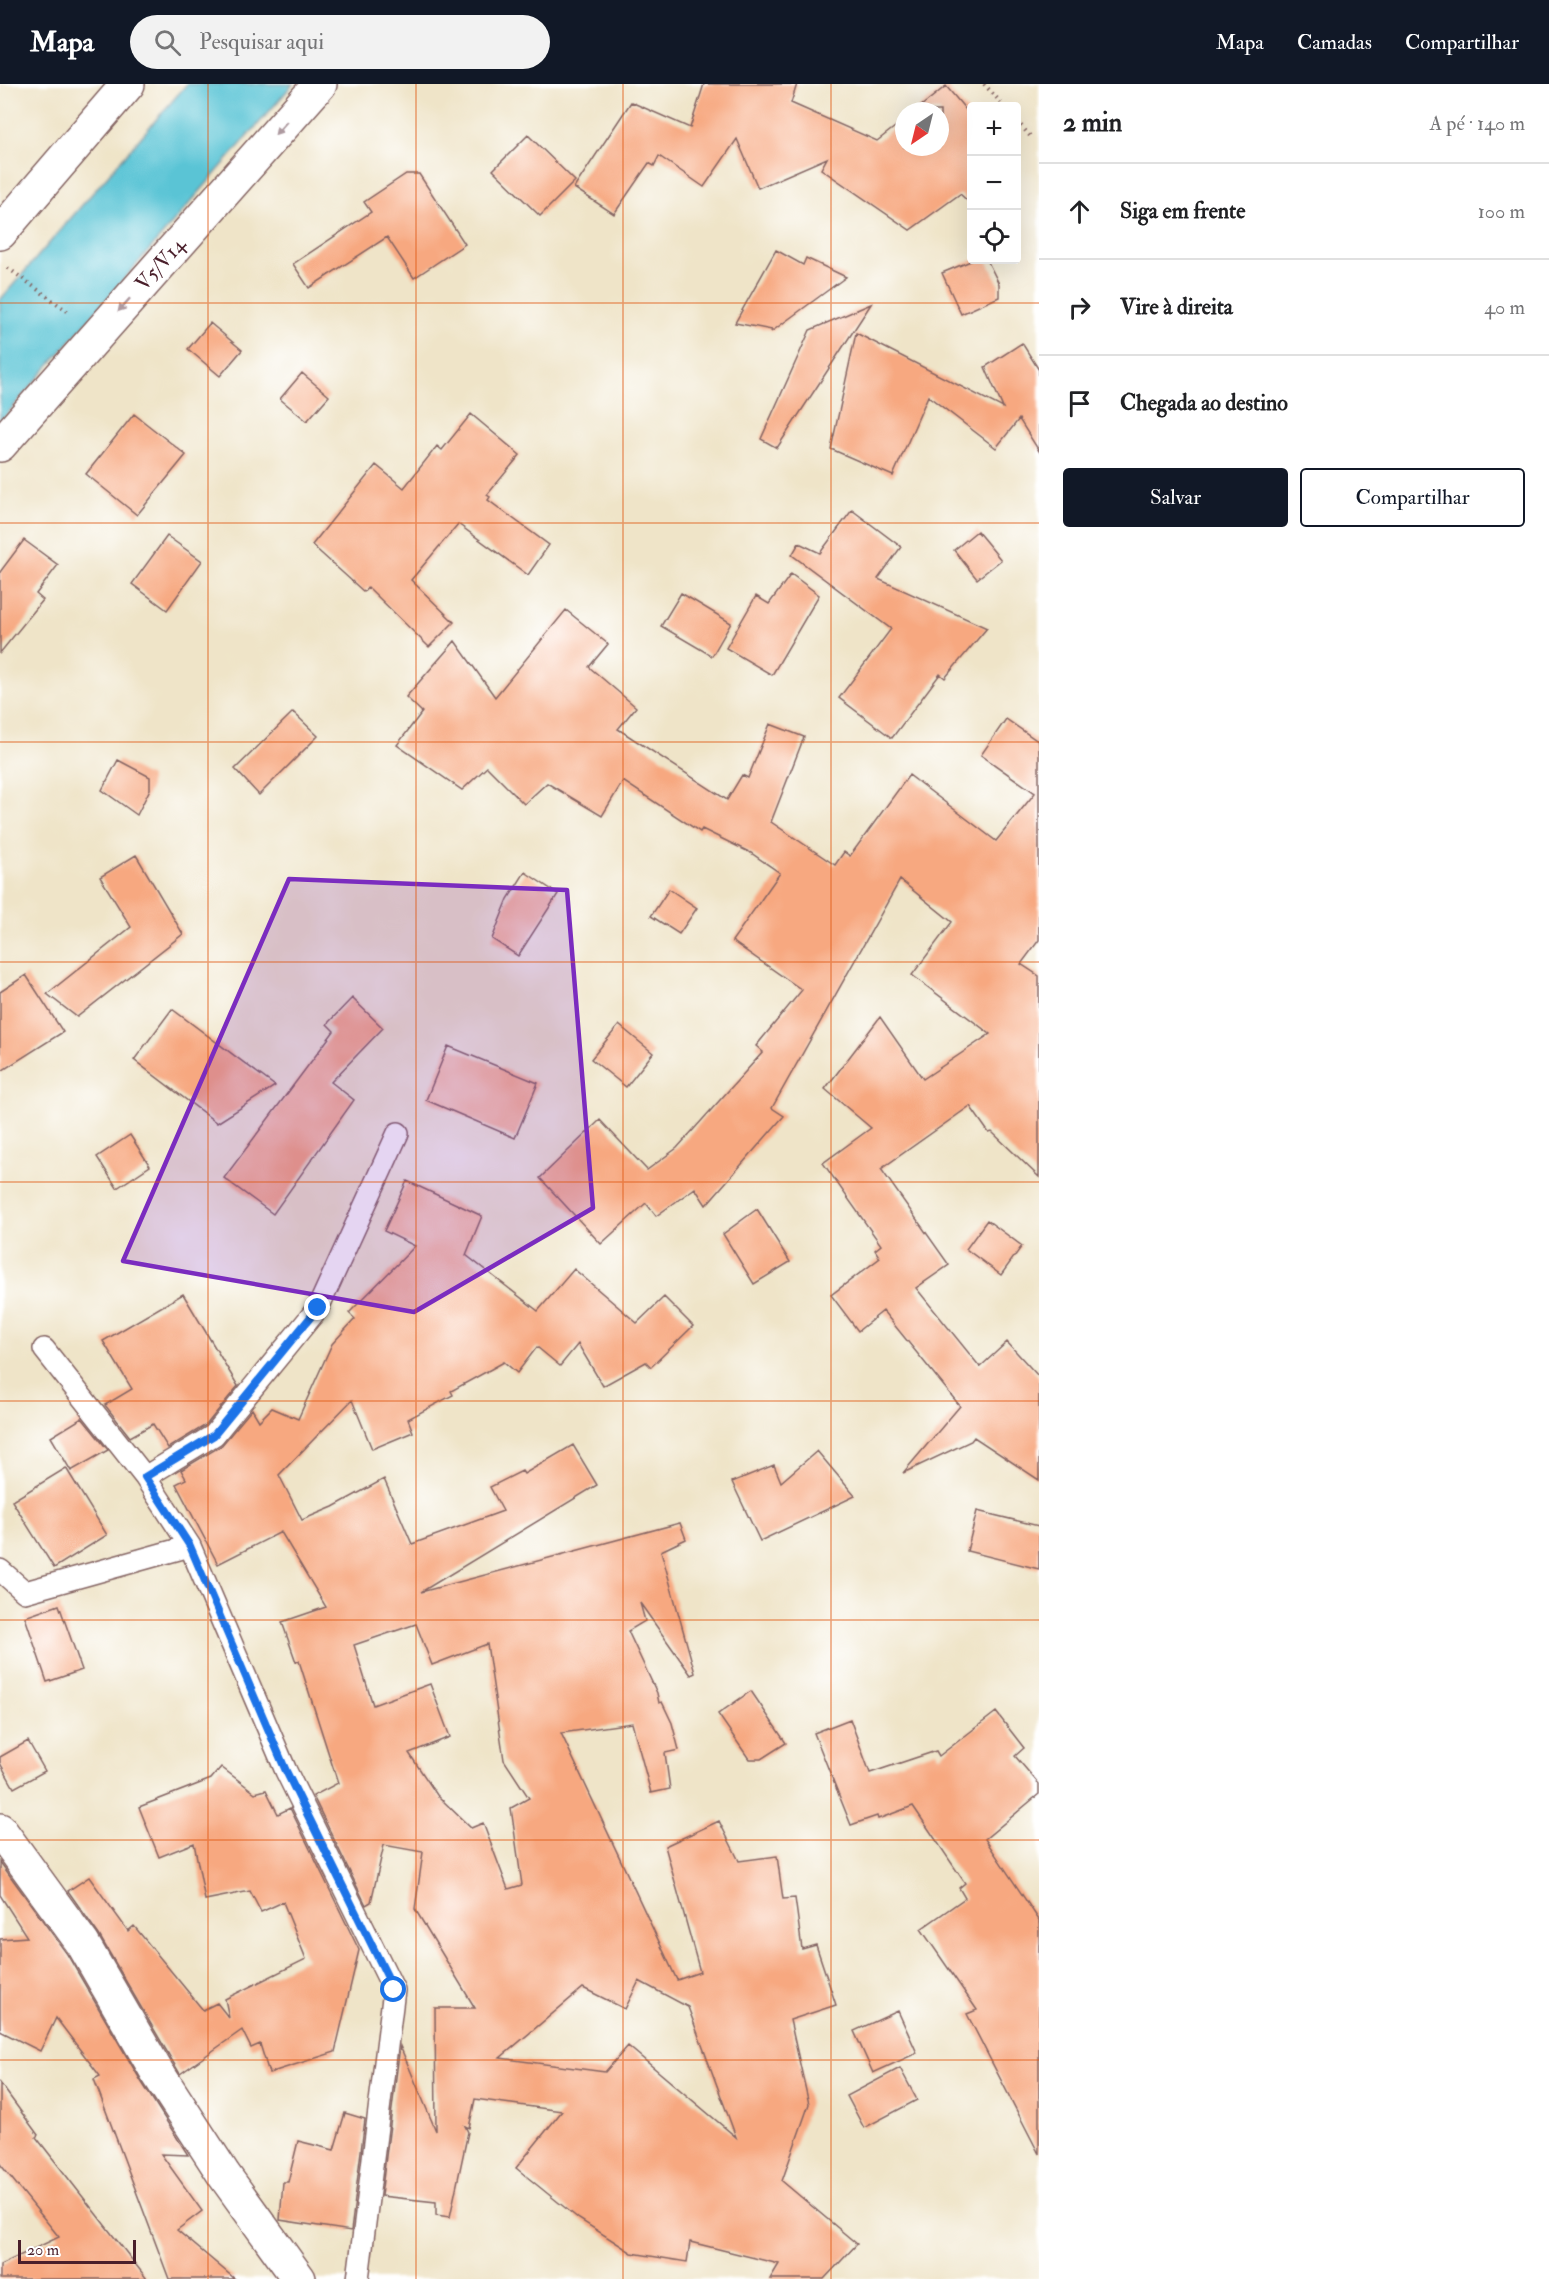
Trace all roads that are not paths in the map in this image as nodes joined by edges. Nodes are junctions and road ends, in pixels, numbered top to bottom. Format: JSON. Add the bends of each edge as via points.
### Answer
{"nodes":[{"id":1,"x":128,"y":84,"type":"edge"},
{"id":2,"x":320,"y":84,"type":"edge"},
{"id":3,"x":0,"y":233,"type":"edge"},
{"id":4,"x":0,"y":445,"type":"edge"},
{"id":5,"x":398,"y":1133,"type":"dead end"},
{"id":6,"x":44,"y":1349,"type":"dead end"},
{"id":7,"x":145,"y":1477,"type":"junction"},
{"id":8,"x":190,"y":1546,"type":"junction"},
{"id":9,"x":0,"y":1570,"type":"edge"},
{"id":10,"x":0,"y":1830,"type":"edge"},
{"id":11,"x":299,"y":2279,"type":"edge"},
{"id":12,"x":358,"y":2279,"type":"edge"}],
"edges":[{"from":1,"to":3,"type":"street"},
{"from":2,"to":4,"type":"street","name":"V5/V14","one_way":true},
{"from":5,"to":7,"type":"lane","via":[[318,1308],[214,1435]]},
{"from":6,"to":7,"type":"lane"},
{"from":7,"to":8,"type":"lane"},
{"from":8,"to":9,"type":"lane","via":[[25,1592]]},
{"from":8,"to":12,"type":"lane","via":[[286,1771],[394,1990]]},
{"from":10,"to":11,"type":"street","via":[[82,1944],[157,2072],[224,2175]]}]}
